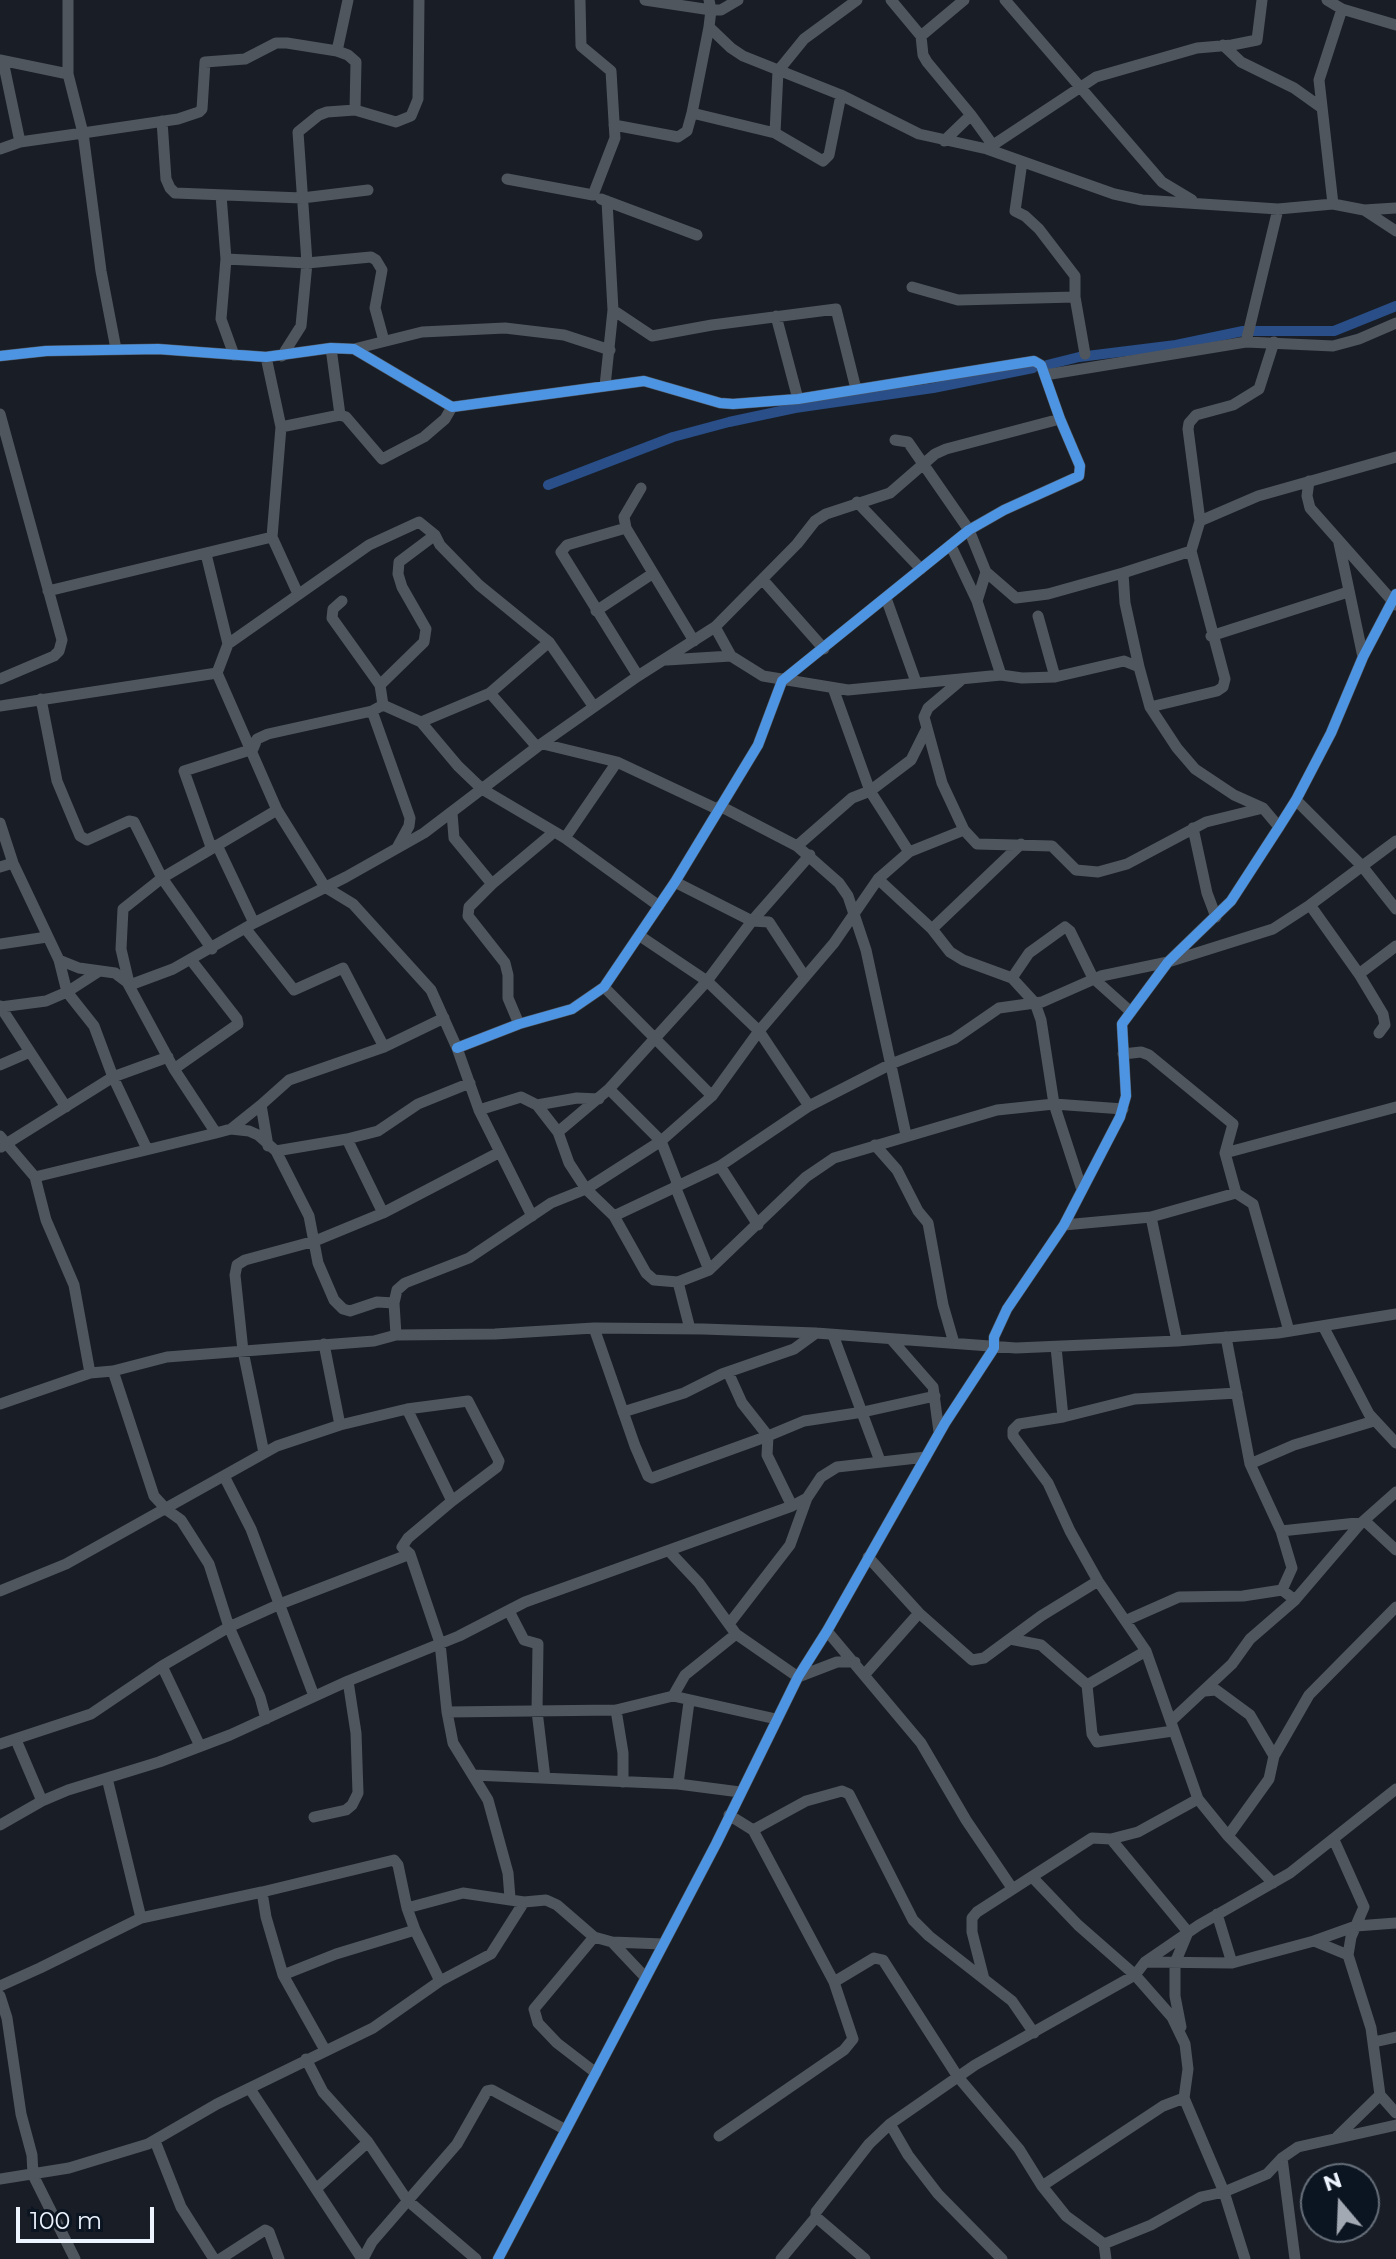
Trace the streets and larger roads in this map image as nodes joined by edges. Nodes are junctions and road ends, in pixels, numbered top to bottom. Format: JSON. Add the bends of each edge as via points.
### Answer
{"nodes":[{"id":1,"x":68,"y":0,"type":"edge"},
{"id":2,"x":348,"y":0,"type":"edge"},
{"id":3,"x":419,"y":0,"type":"edge"},
{"id":4,"x":580,"y":0,"type":"edge"},
{"id":5,"x":645,"y":0,"type":"edge"},
{"id":6,"x":738,"y":0,"type":"edge"},
{"id":7,"x":857,"y":0,"type":"edge"},
{"id":8,"x":891,"y":0,"type":"edge"},
{"id":9,"x":964,"y":0,"type":"edge"},
{"id":10,"x":1005,"y":0,"type":"edge"},
{"id":11,"x":1262,"y":0,"type":"edge"},
{"id":12,"x":1327,"y":0,"type":"edge"},
{"id":13,"x":710,"y":5,"type":"edge"},
{"id":14,"x":1342,"y":9,"type":"junction"},
{"id":15,"x":1396,"y":25,"type":"edge"},
{"id":16,"x":709,"y":27,"type":"junction"},
{"id":17,"x":921,"y":36,"type":"junction"},
{"id":18,"x":1223,"y":45,"type":"junction"},
{"id":19,"x":337,"y":51,"type":"junction"},
{"id":20,"x":2,"y":61,"type":"edge"},
{"id":21,"x":778,"y":71,"type":"junction"},
{"id":22,"x":68,"y":74,"type":"junction"},
{"id":23,"x":1081,"y":89,"type":"junction"},
{"id":24,"x":841,"y":95,"type":"junction"},
{"id":25,"x":1322,"y":108,"type":"junction"},
{"id":26,"x":355,"y":110,"type":"junction"},
{"id":27,"x":692,"y":113,"type":"junction"},
{"id":28,"x":971,"y":115,"type":"junction"},
{"id":29,"x":162,"y":121,"type":"junction"},
{"id":30,"x":614,"y":125,"type":"junction"},
{"id":31,"x":83,"y":133,"type":"junction"},
{"id":32,"x":775,"y":133,"type":"junction"},
{"id":33,"x":1010,"y":134,"type":"junction"},
{"id":34,"x":944,"y":141,"type":"junction"},
{"id":35,"x":20,"y":142,"type":"junction"},
{"id":36,"x":990,"y":146,"type":"junction"},
{"id":37,"x":0,"y":149,"type":"edge"},
{"id":38,"x":1010,"y":158,"type":"junction"},
{"id":39,"x":1022,"y":162,"type":"junction"},
{"id":40,"x":507,"y":179,"type":"dead end"},
{"id":41,"x":368,"y":190,"type":"dead end"},
{"id":42,"x":221,"y":195,"type":"junction"},
{"id":43,"x":593,"y":195,"type":"junction"},
{"id":44,"x":302,"y":198,"type":"junction"},
{"id":45,"x":607,"y":201,"type":"junction"},
{"id":46,"x":1195,"y":202,"type":"junction"},
{"id":47,"x":1333,"y":204,"type":"junction"},
{"id":48,"x":1396,"y":208,"type":"edge"},
{"id":49,"x":1278,"y":209,"type":"junction"},
{"id":50,"x":1364,"y":210,"type":"junction"},
{"id":51,"x":1396,"y":231,"type":"edge"},
{"id":52,"x":697,"y":235,"type":"dead end"},
{"id":53,"x":226,"y":259,"type":"junction"},
{"id":54,"x":307,"y":263,"type":"junction"},
{"id":55,"x":912,"y":287,"type":"dead end"},
{"id":56,"x":1075,"y":297,"type":"junction"},
{"id":57,"x":613,"y":310,"type":"junction"},
{"id":58,"x":776,"y":316,"type":"junction"},
{"id":59,"x":1396,"y":323,"type":"edge"},
{"id":60,"x":384,"y":341,"type":"junction"},
{"id":61,"x":1246,"y":342,"type":"junction"},
{"id":62,"x":1274,"y":342,"type":"junction"},
{"id":63,"x":331,"y":348,"type":"junction"},
{"id":64,"x":116,"y":349,"type":"junction"},
{"id":65,"x":354,"y":349,"type":"junction"},
{"id":66,"x":610,"y":350,"type":"junction"},
{"id":67,"x":1085,"y":354,"type":"dead end"},
{"id":68,"x":234,"y":355,"type":"junction"},
{"id":69,"x":0,"y":356,"type":"edge"},
{"id":70,"x":282,"y":356,"type":"junction"},
{"id":71,"x":266,"y":357,"type":"junction"},
{"id":72,"x":1045,"y":375,"type":"junction"},
{"id":73,"x":605,"y":386,"type":"junction"},
{"id":74,"x":856,"y":389,"type":"junction"},
{"id":75,"x":798,"y":399,"type":"junction"},
{"id":76,"x":452,"y":407,"type":"junction"},
{"id":77,"x":0,"y":414,"type":"edge"},
{"id":78,"x":340,"y":415,"type":"junction"},
{"id":79,"x":1060,"y":419,"type":"junction"},
{"id":80,"x":281,"y":427,"type":"junction"},
{"id":81,"x":895,"y":440,"type":"dead end"},
{"id":82,"x":1396,"y":457,"type":"edge"},
{"id":83,"x":922,"y":464,"type":"junction"},
{"id":84,"x":1309,"y":481,"type":"junction"},
{"id":85,"x":641,"y":488,"type":"dead end"},
{"id":86,"x":857,"y":502,"type":"junction"},
{"id":87,"x":1200,"y":521,"type":"junction"},
{"id":88,"x":626,"y":528,"type":"junction"},
{"id":89,"x":969,"y":530,"type":"junction"},
{"id":90,"x":435,"y":535,"type":"junction"},
{"id":91,"x":272,"y":537,"type":"junction"},
{"id":92,"x":1339,"y":543,"type":"junction"},
{"id":93,"x":951,"y":546,"type":"junction"},
{"id":94,"x":1191,"y":551,"type":"junction"},
{"id":95,"x":206,"y":554,"type":"junction"},
{"id":96,"x":921,"y":569,"type":"junction"},
{"id":97,"x":986,"y":572,"type":"junction"},
{"id":98,"x":1123,"y":573,"type":"junction"},
{"id":99,"x":652,"y":574,"type":"junction"},
{"id":100,"x":763,"y":580,"type":"junction"},
{"id":101,"x":48,"y":591,"type":"junction"},
{"id":102,"x":1348,"y":592,"type":"junction"},
{"id":103,"x":298,"y":594,"type":"junction"},
{"id":104,"x":886,"y":598,"type":"junction"},
{"id":105,"x":1395,"y":600,"type":"edge"},
{"id":106,"x":342,"y":601,"type":"dead end"},
{"id":107,"x":977,"y":601,"type":"junction"},
{"id":108,"x":596,"y":611,"type":"junction"},
{"id":109,"x":1038,"y":616,"type":"dead end"},
{"id":110,"x":715,"y":627,"type":"junction"},
{"id":111,"x":1211,"y":636,"type":"junction"},
{"id":112,"x":694,"y":641,"type":"junction"},
{"id":113,"x":549,"y":642,"type":"junction"},
{"id":114,"x":228,"y":644,"type":"junction"},
{"id":115,"x":824,"y":649,"type":"junction"},
{"id":116,"x":731,"y":656,"type":"junction"},
{"id":117,"x":1363,"y":657,"type":"junction"},
{"id":118,"x":666,"y":660,"type":"junction"},
{"id":119,"x":1139,"y":667,"type":"junction"},
{"id":120,"x":217,"y":673,"type":"junction"},
{"id":121,"x":1001,"y":675,"type":"junction"},
{"id":122,"x":638,"y":676,"type":"junction"},
{"id":123,"x":1055,"y":677,"type":"junction"},
{"id":124,"x":0,"y":679,"type":"edge"},
{"id":125,"x":782,"y":681,"type":"junction"},
{"id":126,"x":961,"y":681,"type":"junction"},
{"id":127,"x":916,"y":682,"type":"junction"},
{"id":128,"x":380,"y":685,"type":"junction"},
{"id":129,"x":833,"y":688,"type":"junction"},
{"id":130,"x":490,"y":693,"type":"junction"},
{"id":131,"x":41,"y":699,"type":"junction"},
{"id":132,"x":0,"y":706,"type":"edge"},
{"id":133,"x":594,"y":707,"type":"junction"},
{"id":134,"x":1150,"y":707,"type":"junction"},
{"id":135,"x":377,"y":708,"type":"junction"},
{"id":136,"x":421,"y":722,"type":"junction"},
{"id":137,"x":927,"y":728,"type":"junction"},
{"id":138,"x":540,"y":746,"type":"junction"},
{"id":139,"x":253,"y":749,"type":"junction"},
{"id":140,"x":617,"y":762,"type":"junction"},
{"id":141,"x":482,"y":789,"type":"junction"},
{"id":142,"x":870,"y":791,"type":"junction"},
{"id":143,"x":1296,"y":800,"type":"junction"},
{"id":144,"x":718,"y":808,"type":"junction"},
{"id":145,"x":1263,"y":808,"type":"junction"},
{"id":146,"x":277,"y":810,"type":"junction"},
{"id":147,"x":452,"y":813,"type":"junction"},
{"id":148,"x":0,"y":823,"type":"edge"},
{"id":149,"x":1279,"y":827,"type":"junction"},
{"id":150,"x":1193,"y":828,"type":"junction"},
{"id":151,"x":964,"y":830,"type":"junction"},
{"id":152,"x":554,"y":832,"type":"junction"},
{"id":153,"x":565,"y":838,"type":"junction"},
{"id":154,"x":1396,"y":841,"type":"edge"},
{"id":155,"x":1021,"y":844,"type":"junction"},
{"id":156,"x":214,"y":846,"type":"junction"},
{"id":157,"x":797,"y":846,"type":"junction"},
{"id":158,"x":395,"y":851,"type":"junction"},
{"id":159,"x":909,"y":852,"type":"junction"},
{"id":160,"x":810,"y":855,"type":"junction"},
{"id":161,"x":13,"y":863,"type":"junction"},
{"id":162,"x":1362,"y":866,"type":"junction"},
{"id":163,"x":0,"y":867,"type":"edge"},
{"id":164,"x":346,"y":877,"type":"junction"},
{"id":165,"x":162,"y":878,"type":"junction"},
{"id":166,"x":878,"y":879,"type":"junction"},
{"id":167,"x":675,"y":882,"type":"junction"},
{"id":168,"x":492,"y":884,"type":"junction"},
{"id":169,"x":325,"y":887,"type":"junction"},
{"id":170,"x":353,"y":904,"type":"junction"},
{"id":171,"x":1310,"y":905,"type":"junction"},
{"id":172,"x":659,"y":906,"type":"junction"},
{"id":173,"x":1396,"y":909,"type":"edge"},
{"id":174,"x":856,"y":914,"type":"junction"},
{"id":175,"x":1216,"y":917,"type":"junction"},
{"id":176,"x":752,"y":921,"type":"junction"},
{"id":177,"x":249,"y":925,"type":"junction"},
{"id":178,"x":932,"y":929,"type":"junction"},
{"id":179,"x":640,"y":936,"type":"junction"},
{"id":180,"x":47,"y":937,"type":"junction"},
{"id":181,"x":0,"y":944,"type":"edge"},
{"id":182,"x":1396,"y":946,"type":"edge"},
{"id":183,"x":212,"y":949,"type":"junction"},
{"id":184,"x":59,"y":960,"type":"junction"},
{"id":185,"x":191,"y":960,"type":"junction"},
{"id":186,"x":1168,"y":962,"type":"junction"},
{"id":187,"x":98,"y":972,"type":"junction"},
{"id":188,"x":1359,"y":974,"type":"junction"},
{"id":189,"x":805,"y":977,"type":"junction"},
{"id":190,"x":1012,"y":978,"type":"junction"},
{"id":191,"x":1093,"y":978,"type":"junction"},
{"id":192,"x":707,"y":981,"type":"junction"},
{"id":193,"x":128,"y":983,"type":"junction"},
{"id":194,"x":604,"y":987,"type":"junction"},
{"id":195,"x":67,"y":992,"type":"junction"},
{"id":196,"x":1035,"y":1003,"type":"junction"},
{"id":197,"x":0,"y":1007,"type":"edge"},
{"id":198,"x":1131,"y":1012,"type":"junction"},
{"id":199,"x":444,"y":1018,"type":"junction"},
{"id":200,"x":519,"y":1024,"type":"junction"},
{"id":201,"x":759,"y":1031,"type":"junction"},
{"id":202,"x":1379,"y":1033,"type":"dead end"},
{"id":203,"x":653,"y":1038,"type":"junction"},
{"id":204,"x":384,"y":1047,"type":"junction"},
{"id":205,"x":457,"y":1048,"type":"junction"},
{"id":206,"x":30,"y":1052,"type":"junction"},
{"id":207,"x":1123,"y":1054,"type":"junction"},
{"id":208,"x":168,"y":1057,"type":"junction"},
{"id":209,"x":891,"y":1064,"type":"junction"},
{"id":210,"x":0,"y":1065,"type":"edge"},
{"id":211,"x":174,"y":1069,"type":"junction"},
{"id":212,"x":113,"y":1077,"type":"junction"},
{"id":213,"x":470,"y":1083,"type":"junction"},
{"id":214,"x":609,"y":1089,"type":"junction"},
{"id":215,"x":712,"y":1096,"type":"junction"},
{"id":216,"x":599,"y":1099,"type":"junction"},
{"id":217,"x":1054,"y":1104,"type":"junction"},
{"id":218,"x":261,"y":1105,"type":"junction"},
{"id":219,"x":537,"y":1105,"type":"junction"},
{"id":220,"x":809,"y":1106,"type":"junction"},
{"id":221,"x":66,"y":1107,"type":"junction"},
{"id":222,"x":1396,"y":1107,"type":"edge"},
{"id":223,"x":1123,"y":1109,"type":"junction"},
{"id":224,"x":479,"y":1110,"type":"junction"},
{"id":225,"x":231,"y":1129,"type":"junction"},
{"id":226,"x":558,"y":1132,"type":"junction"},
{"id":227,"x":216,"y":1133,"type":"junction"},
{"id":228,"x":906,"y":1135,"type":"junction"},
{"id":229,"x":347,"y":1139,"type":"junction"},
{"id":230,"x":661,"y":1141,"type":"junction"},
{"id":231,"x":2,"y":1142,"type":"edge"},
{"id":232,"x":875,"y":1145,"type":"junction"},
{"id":233,"x":272,"y":1148,"type":"junction"},
{"id":234,"x":147,"y":1149,"type":"junction"},
{"id":235,"x":500,"y":1152,"type":"junction"},
{"id":236,"x":1225,"y":1153,"type":"junction"},
{"id":237,"x":720,"y":1166,"type":"junction"},
{"id":238,"x":35,"y":1177,"type":"junction"},
{"id":239,"x":677,"y":1186,"type":"junction"},
{"id":240,"x":586,"y":1189,"type":"junction"},
{"id":241,"x":1082,"y":1190,"type":"junction"},
{"id":242,"x":1236,"y":1193,"type":"junction"},
{"id":243,"x":383,"y":1213,"type":"junction"},
{"id":244,"x":532,"y":1216,"type":"junction"},
{"id":245,"x":614,"y":1216,"type":"junction"},
{"id":246,"x":1151,"y":1217,"type":"junction"},
{"id":247,"x":758,"y":1225,"type":"junction"},
{"id":248,"x":1064,"y":1225,"type":"junction"},
{"id":249,"x":315,"y":1241,"type":"junction"},
{"id":250,"x":709,"y":1270,"type":"junction"},
{"id":251,"x":678,"y":1282,"type":"junction"},
{"id":252,"x":394,"y":1303,"type":"junction"},
{"id":253,"x":1396,"y":1314,"type":"edge"},
{"id":254,"x":1323,"y":1326,"type":"junction"},
{"id":255,"x":594,"y":1328,"type":"junction"},
{"id":256,"x":690,"y":1329,"type":"junction"},
{"id":257,"x":1289,"y":1331,"type":"junction"},
{"id":258,"x":816,"y":1333,"type":"junction"},
{"id":259,"x":396,"y":1335,"type":"junction"},
{"id":260,"x":833,"y":1335,"type":"junction"},
{"id":261,"x":1226,"y":1337,"type":"junction"},
{"id":262,"x":891,"y":1339,"type":"junction"},
{"id":263,"x":1177,"y":1341,"type":"junction"},
{"id":264,"x":954,"y":1343,"type":"junction"},
{"id":265,"x":324,"y":1344,"type":"junction"},
{"id":266,"x":994,"y":1345,"type":"junction"},
{"id":267,"x":1056,"y":1347,"type":"junction"},
{"id":268,"x":243,"y":1351,"type":"junction"},
{"id":269,"x":113,"y":1371,"type":"junction"},
{"id":270,"x":728,"y":1372,"type":"junction"},
{"id":271,"x":90,"y":1373,"type":"junction"},
{"id":272,"x":1237,"y":1393,"type":"junction"},
{"id":273,"x":935,"y":1396,"type":"junction"},
{"id":274,"x":0,"y":1404,"type":"edge"},
{"id":275,"x":407,"y":1409,"type":"junction"},
{"id":276,"x":623,"y":1412,"type":"junction"},
{"id":277,"x":863,"y":1412,"type":"junction"},
{"id":278,"x":1063,"y":1417,"type":"junction"},
{"id":279,"x":1374,"y":1421,"type":"junction"},
{"id":280,"x":340,"y":1425,"type":"junction"},
{"id":281,"x":939,"y":1433,"type":"junction"},
{"id":282,"x":768,"y":1436,"type":"junction"},
{"id":283,"x":1396,"y":1443,"type":"edge"},
{"id":284,"x":264,"y":1453,"type":"junction"},
{"id":285,"x":926,"y":1457,"type":"junction"},
{"id":286,"x":880,"y":1461,"type":"junction"},
{"id":287,"x":1250,"y":1464,"type":"junction"},
{"id":288,"x":224,"y":1476,"type":"junction"},
{"id":289,"x":1396,"y":1492,"type":"edge"},
{"id":290,"x":807,"y":1498,"type":"junction"},
{"id":291,"x":452,"y":1501,"type":"junction"},
{"id":292,"x":792,"y":1506,"type":"junction"},
{"id":293,"x":167,"y":1510,"type":"junction"},
{"id":294,"x":1360,"y":1524,"type":"junction"},
{"id":295,"x":1281,"y":1531,"type":"junction"},
{"id":296,"x":1396,"y":1550,"type":"edge"},
{"id":297,"x":669,"y":1551,"type":"junction"},
{"id":298,"x":410,"y":1554,"type":"junction"},
{"id":299,"x":868,"y":1557,"type":"junction"},
{"id":300,"x":1098,"y":1581,"type":"junction"},
{"id":301,"x":1282,"y":1590,"type":"junction"},
{"id":302,"x":0,"y":1591,"type":"edge"},
{"id":303,"x":1295,"y":1600,"type":"junction"},
{"id":304,"x":280,"y":1604,"type":"junction"},
{"id":305,"x":1396,"y":1607,"type":"edge"},
{"id":306,"x":509,"y":1611,"type":"junction"},
{"id":307,"x":919,"y":1613,"type":"junction"},
{"id":308,"x":1127,"y":1620,"type":"junction"},
{"id":309,"x":229,"y":1627,"type":"junction"},
{"id":310,"x":733,"y":1629,"type":"junction"},
{"id":311,"x":827,"y":1631,"type":"junction"},
{"id":312,"x":1010,"y":1639,"type":"junction"},
{"id":313,"x":440,"y":1643,"type":"junction"},
{"id":314,"x":1146,"y":1651,"type":"junction"},
{"id":315,"x":855,"y":1662,"type":"junction"},
{"id":316,"x":162,"y":1666,"type":"junction"},
{"id":317,"x":865,"y":1674,"type":"junction"},
{"id":318,"x":798,"y":1677,"type":"junction"},
{"id":319,"x":348,"y":1681,"type":"junction"},
{"id":320,"x":1087,"y":1685,"type":"junction"},
{"id":321,"x":1205,"y":1691,"type":"junction"},
{"id":322,"x":314,"y":1696,"type":"junction"},
{"id":323,"x":673,"y":1696,"type":"junction"},
{"id":324,"x":689,"y":1702,"type":"junction"},
{"id":325,"x":616,"y":1710,"type":"junction"},
{"id":326,"x":537,"y":1711,"type":"junction"},
{"id":327,"x":447,"y":1712,"type":"junction"},
{"id":328,"x":266,"y":1719,"type":"junction"},
{"id":329,"x":776,"y":1719,"type":"junction"},
{"id":330,"x":1172,"y":1726,"type":"junction"},
{"id":331,"x":16,"y":1740,"type":"junction"},
{"id":332,"x":0,"y":1743,"type":"edge"},
{"id":333,"x":200,"y":1746,"type":"junction"},
{"id":334,"x":1274,"y":1756,"type":"junction"},
{"id":335,"x":473,"y":1775,"type":"junction"},
{"id":336,"x":107,"y":1778,"type":"junction"},
{"id":337,"x":545,"y":1778,"type":"junction"},
{"id":338,"x":623,"y":1782,"type":"junction"},
{"id":339,"x":678,"y":1784,"type":"junction"},
{"id":340,"x":1396,"y":1789,"type":"edge"},
{"id":341,"x":740,"y":1792,"type":"junction"},
{"id":342,"x":1198,"y":1799,"type":"junction"},
{"id":343,"x":42,"y":1801,"type":"junction"},
{"id":344,"x":729,"y":1815,"type":"junction"},
{"id":345,"x":314,"y":1817,"type":"dead end"},
{"id":346,"x":0,"y":1825,"type":"edge"},
{"id":347,"x":753,"y":1830,"type":"junction"},
{"id":348,"x":1228,"y":1836,"type":"junction"},
{"id":349,"x":1111,"y":1839,"type":"junction"},
{"id":350,"x":1334,"y":1840,"type":"junction"},
{"id":351,"x":1033,"y":1878,"type":"junction"},
{"id":352,"x":1273,"y":1883,"type":"junction"},
{"id":353,"x":1012,"y":1888,"type":"junction"},
{"id":354,"x":262,"y":1892,"type":"junction"},
{"id":355,"x":510,"y":1898,"type":"junction"},
{"id":356,"x":524,"y":1902,"type":"junction"},
{"id":357,"x":407,"y":1908,"type":"junction"},
{"id":358,"x":1217,"y":1914,"type":"junction"},
{"id":359,"x":141,"y":1918,"type":"junction"},
{"id":360,"x":1396,"y":1923,"type":"edge"},
{"id":361,"x":1356,"y":1926,"type":"junction"},
{"id":362,"x":415,"y":1930,"type":"junction"},
{"id":363,"x":1188,"y":1932,"type":"junction"},
{"id":364,"x":594,"y":1937,"type":"junction"},
{"id":365,"x":1314,"y":1941,"type":"junction"},
{"id":366,"x":612,"y":1942,"type":"junction"},
{"id":367,"x":663,"y":1944,"type":"junction"},
{"id":368,"x":1348,"y":1955,"type":"junction"},
{"id":369,"x":1145,"y":1962,"type":"junction"},
{"id":370,"x":1175,"y":1963,"type":"junction"},
{"id":371,"x":1232,"y":1963,"type":"junction"},
{"id":372,"x":283,"y":1975,"type":"junction"},
{"id":373,"x":1135,"y":1975,"type":"junction"},
{"id":374,"x":645,"y":1977,"type":"junction"},
{"id":375,"x":985,"y":1979,"type":"junction"},
{"id":376,"x":440,"y":1981,"type":"junction"},
{"id":377,"x":834,"y":1982,"type":"junction"},
{"id":378,"x":0,"y":1986,"type":"edge"},
{"id":379,"x":0,"y":1996,"type":"edge"},
{"id":380,"x":1034,"y":2033,"type":"junction"},
{"id":381,"x":1396,"y":2037,"type":"edge"},
{"id":382,"x":1184,"y":2040,"type":"junction"},
{"id":383,"x":1374,"y":2042,"type":"junction"},
{"id":384,"x":325,"y":2050,"type":"junction"},
{"id":385,"x":306,"y":2059,"type":"junction"},
{"id":386,"x":596,"y":2073,"type":"junction"},
{"id":387,"x":958,"y":2077,"type":"junction"},
{"id":388,"x":250,"y":2089,"type":"junction"},
{"id":389,"x":1380,"y":2095,"type":"junction"},
{"id":390,"x":1184,"y":2098,"type":"junction"},
{"id":391,"x":1396,"y":2113,"type":"edge"},
{"id":392,"x":890,"y":2124,"type":"junction"},
{"id":393,"x":1396,"y":2125,"type":"edge"},
{"id":394,"x":566,"y":2130,"type":"junction"},
{"id":395,"x":719,"y":2136,"type":"dead end"},
{"id":396,"x":1337,"y":2138,"type":"junction"},
{"id":397,"x":155,"y":2141,"type":"junction"},
{"id":398,"x":368,"y":2142,"type":"junction"},
{"id":399,"x":1282,"y":2158,"type":"junction"},
{"id":400,"x":33,"y":2175,"type":"junction"},
{"id":401,"x":0,"y":2179,"type":"edge"},
{"id":402,"x":1042,"y":2186,"type":"junction"},
{"id":403,"x":316,"y":2189,"type":"junction"},
{"id":404,"x":1224,"y":2192,"type":"junction"},
{"id":405,"x":407,"y":2200,"type":"junction"},
{"id":406,"x":816,"y":2217,"type":"junction"},
{"id":407,"x":1104,"y":2244,"type":"junction"},
{"id":408,"x":75,"y":2259,"type":"edge"},
{"id":409,"x":214,"y":2259,"type":"edge"},
{"id":410,"x":220,"y":2259,"type":"edge"},
{"id":411,"x":279,"y":2259,"type":"edge"},
{"id":412,"x":362,"y":2259,"type":"edge"},
{"id":413,"x":476,"y":2259,"type":"edge"},
{"id":414,"x":498,"y":2259,"type":"edge"},
{"id":415,"x":781,"y":2259,"type":"edge"},
{"id":416,"x":865,"y":2259,"type":"edge"},
{"id":417,"x":1002,"y":2259,"type":"edge"},
{"id":418,"x":1106,"y":2259,"type":"edge"},
{"id":419,"x":1245,"y":2259,"type":"edge"},
{"id":420,"x":1295,"y":2259,"type":"edge"}],
"edges":[{"from":1,"to":22,"type":"street"},
{"from":2,"to":19,"type":"street"},
{"from":3,"to":26,"type":"street","via":[[415,110],[396,122]]},
{"from":4,"to":30,"type":"street","via":[[581,46],[611,71]]},
{"from":5,"to":13,"type":"street"},
{"from":6,"to":13,"type":"street","via":[[721,10]]},
{"from":7,"to":21,"type":"street","via":[[804,39]]},
{"from":8,"to":17,"type":"street"},
{"from":9,"to":17,"type":"street"},
{"from":10,"to":23,"type":"street"},
{"from":11,"to":18,"type":"street","via":[[1257,40]]},
{"from":12,"to":14,"type":"street"},
{"from":13,"to":16,"type":"street"},
{"from":14,"to":15,"type":"street"},
{"from":14,"to":25,"type":"street","via":[[1319,80]]},
{"from":16,"to":21,"type":"street","via":[[731,48]]},
{"from":16,"to":27,"type":"street"},
{"from":17,"to":28,"type":"street","via":[[927,62]]},
{"from":18,"to":23,"type":"street","via":[[1108,72]]},
{"from":18,"to":25,"type":"street","via":[[1241,62]]},
{"from":19,"to":26,"type":"street","via":[[356,62]]},
{"from":19,"to":29,"type":"street","via":[[276,43],[245,59],[205,62],[202,109]]},
{"from":20,"to":22,"type":"street"},
{"from":20,"to":35,"type":"street"},
{"from":21,"to":24,"type":"street"},
{"from":21,"to":32,"type":"street"},
{"from":22,"to":31,"type":"street"},
{"from":23,"to":33,"type":"street"},
{"from":23,"to":46,"type":"street","via":[[1162,182]]},
{"from":24,"to":32,"type":"street","via":[[829,155],[823,161]]},
{"from":24,"to":34,"type":"street"},
{"from":25,"to":47,"type":"street"},
{"from":26,"to":44,"type":"street","via":[[322,113],[299,129]]},
{"from":27,"to":30,"type":"street","via":[[687,131],[678,137]]},
{"from":27,"to":32,"type":"street"},
{"from":28,"to":34,"type":"street"},
{"from":28,"to":36,"type":"street"},
{"from":29,"to":31,"type":"street"},
{"from":29,"to":42,"type":"street","via":[[170,188],[175,193]]},
{"from":30,"to":43,"type":"street","via":[[615,138]]},
{"from":31,"to":35,"type":"street"},
{"from":31,"to":64,"type":"street"},
{"from":33,"to":36,"type":"street"},
{"from":33,"to":38,"type":"street"},
{"from":34,"to":36,"type":"street"},
{"from":35,"to":37,"type":"street"},
{"from":36,"to":38,"type":"street"},
{"from":38,"to":39,"type":"street"},
{"from":39,"to":46,"type":"street","via":[[1128,198]]},
{"from":39,"to":56,"type":"street","via":[[1015,211],[1039,229],[1075,276]]},
{"from":40,"to":43,"type":"street"},
{"from":41,"to":44,"type":"street"},
{"from":42,"to":44,"type":"street"},
{"from":42,"to":53,"type":"street"},
{"from":43,"to":45,"type":"street"},
{"from":44,"to":54,"type":"street"},
{"from":45,"to":52,"type":"street"},
{"from":45,"to":57,"type":"street"},
{"from":46,"to":49,"type":"street"},
{"from":47,"to":49,"type":"street"},
{"from":47,"to":50,"type":"street"},
{"from":48,"to":50,"type":"street"},
{"from":49,"to":61,"type":"street"},
{"from":50,"to":51,"type":"street"},
{"from":53,"to":54,"type":"street"},
{"from":53,"to":68,"type":"street","via":[[221,319]]},
{"from":54,"to":60,"type":"street","via":[[376,260],[383,277],[375,308]]},
{"from":54,"to":70,"type":"street","via":[[301,326]]},
{"from":55,"to":56,"type":"street","via":[[958,300]]},
{"from":56,"to":67,"type":"street"},
{"from":57,"to":58,"type":"street","via":[[652,336]]},
{"from":57,"to":66,"type":"street"},
{"from":58,"to":74,"type":"street","via":[[836,309]]},
{"from":58,"to":75,"type":"street"},
{"from":59,"to":62,"type":"street","via":[[1333,346]]},
{"from":60,"to":65,"type":"street"},
{"from":60,"to":66,"type":"street","via":[[436,330],[517,328],[564,335]]},
{"from":61,"to":62,"type":"street"},
{"from":61,"to":72,"type":"street"},
{"from":62,"to":87,"type":"street","via":[[1259,389],[1233,405],[1196,415],[1189,423]]},
{"from":63,"to":65,"type":"street"},
{"from":63,"to":70,"type":"street"},
{"from":63,"to":78,"type":"street"},
{"from":64,"to":68,"type":"street"},
{"from":64,"to":69,"type":"street"},
{"from":65,"to":76,"type":"street"},
{"from":66,"to":73,"type":"street"},
{"from":68,"to":71,"type":"street"},
{"from":70,"to":71,"type":"street"},
{"from":71,"to":80,"type":"street"},
{"from":72,"to":74,"type":"street","via":[[1034,361]]},
{"from":72,"to":79,"type":"street"},
{"from":73,"to":75,"type":"street","via":[[644,381],[720,403]]},
{"from":73,"to":76,"type":"street"},
{"from":74,"to":75,"type":"street"},
{"from":76,"to":78,"type":"street","via":[[424,437],[382,459]]},
{"from":77,"to":101,"type":"street"},
{"from":78,"to":80,"type":"street"},
{"from":79,"to":83,"type":"street","via":[[946,449]]},
{"from":79,"to":89,"type":"street","via":[[1080,466],[1079,476]]},
{"from":80,"to":91,"type":"street"},
{"from":81,"to":83,"type":"street","via":[[908,442]]},
{"from":82,"to":84,"type":"street"},
{"from":83,"to":86,"type":"street","via":[[890,493]]},
{"from":83,"to":89,"type":"street"},
{"from":84,"to":87,"type":"street"},
{"from":84,"to":92,"type":"street","via":[[1310,508]]},
{"from":85,"to":88,"type":"street","via":[[624,517]]},
{"from":86,"to":96,"type":"street"},
{"from":86,"to":100,"type":"street","via":[[815,521]]},
{"from":87,"to":94,"type":"street"},
{"from":88,"to":99,"type":"street"},
{"from":88,"to":108,"type":"street","via":[[562,548]]},
{"from":89,"to":93,"type":"street"},
{"from":89,"to":97,"type":"street"},
{"from":90,"to":103,"type":"street","via":[[418,523],[369,545]]},
{"from":90,"to":113,"type":"street","via":[[479,585]]},
{"from":90,"to":128,"type":"street","via":[[399,562],[402,587],[426,629],[424,642]]},
{"from":91,"to":95,"type":"street"},
{"from":91,"to":103,"type":"street"},
{"from":92,"to":102,"type":"street"},
{"from":92,"to":105,"type":"street"},
{"from":93,"to":96,"type":"street"},
{"from":93,"to":107,"type":"street"},
{"from":94,"to":98,"type":"street"},
{"from":94,"to":111,"type":"street"},
{"from":95,"to":101,"type":"street"},
{"from":95,"to":114,"type":"street"},
{"from":96,"to":104,"type":"street"},
{"from":97,"to":98,"type":"street","via":[[1016,598]]},
{"from":97,"to":107,"type":"street"},
{"from":98,"to":119,"type":"street"},
{"from":99,"to":108,"type":"street"},
{"from":99,"to":112,"type":"street"},
{"from":100,"to":110,"type":"street"},
{"from":100,"to":115,"type":"street"},
{"from":101,"to":124,"type":"street","via":[[62,635],[59,651]]},
{"from":102,"to":111,"type":"street"},
{"from":102,"to":117,"type":"street"},
{"from":103,"to":114,"type":"street"},
{"from":104,"to":115,"type":"street"},
{"from":104,"to":127,"type":"street"},
{"from":105,"to":117,"type":"street"},
{"from":106,"to":128,"type":"street","via":[[332,618]]},
{"from":107,"to":121,"type":"street"},
{"from":108,"to":122,"type":"street"},
{"from":109,"to":123,"type":"street"},
{"from":110,"to":112,"type":"street"},
{"from":110,"to":116,"type":"street"},
{"from":111,"to":134,"type":"street","via":[[1223,687]]},
{"from":112,"to":118,"type":"street"},
{"from":113,"to":130,"type":"street"},
{"from":113,"to":133,"type":"street"},
{"from":114,"to":120,"type":"street"},
{"from":115,"to":125,"type":"street"},
{"from":116,"to":118,"type":"street"},
{"from":116,"to":125,"type":"street"},
{"from":117,"to":143,"type":"street"},
{"from":118,"to":122,"type":"street"},
{"from":119,"to":123,"type":"street","via":[[1117,662]]},
{"from":119,"to":134,"type":"street"},
{"from":120,"to":131,"type":"street"},
{"from":120,"to":139,"type":"street"},
{"from":121,"to":123,"type":"street"},
{"from":121,"to":126,"type":"street"},
{"from":122,"to":133,"type":"street"},
{"from":125,"to":129,"type":"street"},
{"from":125,"to":144,"type":"street","via":[[758,745]]},
{"from":126,"to":127,"type":"street"},
{"from":126,"to":137,"type":"street","via":[[925,712]]},
{"from":127,"to":129,"type":"street"},
{"from":128,"to":135,"type":"street"},
{"from":129,"to":142,"type":"street"},
{"from":130,"to":136,"type":"street"},
{"from":130,"to":138,"type":"street"},
{"from":131,"to":132,"type":"street"},
{"from":131,"to":165,"type":"street","via":[[57,781],[80,836],[87,840],[134,822]]},
{"from":133,"to":138,"type":"street"},
{"from":134,"to":145,"type":"street","via":[[1195,769]]},
{"from":135,"to":136,"type":"street"},
{"from":135,"to":139,"type":"street","via":[[268,734],[257,739]]},
{"from":135,"to":158,"type":"street","via":[[410,818]]},
{"from":136,"to":141,"type":"street"},
{"from":137,"to":142,"type":"street","via":[[914,757]]},
{"from":137,"to":151,"type":"street","via":[[944,789]]},
{"from":138,"to":140,"type":"street"},
{"from":138,"to":141,"type":"street"},
{"from":139,"to":146,"type":"street"},
{"from":139,"to":156,"type":"street","via":[[184,771]]},
{"from":140,"to":144,"type":"street"},
{"from":140,"to":153,"type":"street"},
{"from":141,"to":147,"type":"street"},
{"from":141,"to":152,"type":"street"},
{"from":142,"to":157,"type":"street","via":[[852,798]]},
{"from":142,"to":159,"type":"street"},
{"from":143,"to":149,"type":"street"},
{"from":143,"to":162,"type":"street"},
{"from":144,"to":157,"type":"street"},
{"from":144,"to":167,"type":"street"},
{"from":145,"to":149,"type":"street"},
{"from":145,"to":150,"type":"street"},
{"from":146,"to":156,"type":"street"},
{"from":146,"to":169,"type":"street"},
{"from":147,"to":158,"type":"street"},
{"from":147,"to":168,"type":"street","via":[[454,838]]},
{"from":148,"to":161,"type":"street"},
{"from":149,"to":175,"type":"street"},
{"from":150,"to":155,"type":"street","via":[[1127,864],[1098,872],[1076,870],[1052,846]]},
{"from":150,"to":175,"type":"street"},
{"from":151,"to":155,"type":"street","via":[[977,844]]},
{"from":151,"to":159,"type":"street"},
{"from":152,"to":153,"type":"street"},
{"from":152,"to":168,"type":"street"},
{"from":153,"to":172,"type":"street"},
{"from":154,"to":162,"type":"street"},
{"from":155,"to":178,"type":"street"},
{"from":156,"to":165,"type":"street"},
{"from":156,"to":177,"type":"street"},
{"from":157,"to":160,"type":"street"},
{"from":158,"to":164,"type":"street"},
{"from":159,"to":166,"type":"street"},
{"from":160,"to":174,"type":"street","via":[[839,883]]},
{"from":160,"to":176,"type":"street"},
{"from":161,"to":163,"type":"street"},
{"from":161,"to":180,"type":"street"},
{"from":162,"to":171,"type":"street"},
{"from":162,"to":173,"type":"street"},
{"from":164,"to":169,"type":"street"},
{"from":164,"to":170,"type":"street"},
{"from":165,"to":183,"type":"street"},
{"from":165,"to":193,"type":"street","via":[[123,909],[121,949]]},
{"from":166,"to":174,"type":"street"},
{"from":166,"to":178,"type":"street"},
{"from":167,"to":172,"type":"street"},
{"from":167,"to":176,"type":"street"},
{"from":168,"to":200,"type":"street","via":[[469,907],[468,916],[505,963],[508,998]]},
{"from":169,"to":170,"type":"street"},
{"from":169,"to":177,"type":"street"},
{"from":170,"to":199,"type":"street","via":[[424,980]]},
{"from":171,"to":186,"type":"street","via":[[1262,933]]},
{"from":171,"to":188,"type":"street"},
{"from":172,"to":179,"type":"street"},
{"from":174,"to":189,"type":"street"},
{"from":174,"to":209,"type":"street"},
{"from":175,"to":186,"type":"street"},
{"from":176,"to":189,"type":"street","via":[[769,922]]},
{"from":176,"to":192,"type":"street"},
{"from":177,"to":183,"type":"street"},
{"from":177,"to":204,"type":"street","via":[[294,990],[343,968]]},
{"from":178,"to":190,"type":"street","via":[[963,960]]},
{"from":179,"to":192,"type":"street"},
{"from":179,"to":194,"type":"street"},
{"from":180,"to":181,"type":"street"},
{"from":180,"to":184,"type":"street"},
{"from":182,"to":188,"type":"street"},
{"from":183,"to":185,"type":"street"},
{"from":184,"to":187,"type":"street"},
{"from":184,"to":195,"type":"street"},
{"from":185,"to":193,"type":"street"},
{"from":185,"to":211,"type":"street","via":[[238,1024]]},
{"from":186,"to":191,"type":"street"},
{"from":186,"to":198,"type":"street"},
{"from":187,"to":193,"type":"street","via":[[115,973]]},
{"from":187,"to":195,"type":"street"},
{"from":188,"to":202,"type":"street","via":[[1385,1020]]},
{"from":189,"to":201,"type":"street"},
{"from":190,"to":191,"type":"street","via":[[1029,953],[1065,927]]},
{"from":190,"to":196,"type":"street"},
{"from":191,"to":196,"type":"street"},
{"from":191,"to":198,"type":"street"},
{"from":192,"to":201,"type":"street"},
{"from":192,"to":203,"type":"street"},
{"from":193,"to":208,"type":"street"},
{"from":194,"to":200,"type":"street","via":[[572,1009]]},
{"from":194,"to":203,"type":"street"},
{"from":195,"to":197,"type":"street","via":[[37,1004]]},
{"from":195,"to":212,"type":"street","via":[[94,1026]]},
{"from":196,"to":209,"type":"street","via":[[999,1008],[954,1039]]},
{"from":196,"to":217,"type":"street"},
{"from":197,"to":206,"type":"street"},
{"from":198,"to":207,"type":"street","via":[[1122,1024]]},
{"from":199,"to":204,"type":"street"},
{"from":199,"to":205,"type":"street"},
{"from":200,"to":205,"type":"street"},
{"from":201,"to":215,"type":"street"},
{"from":201,"to":220,"type":"street"},
{"from":203,"to":214,"type":"street"},
{"from":203,"to":215,"type":"street"},
{"from":204,"to":218,"type":"street","via":[[289,1080]]},
{"from":205,"to":213,"type":"street"},
{"from":206,"to":210,"type":"street"},
{"from":206,"to":221,"type":"street"},
{"from":207,"to":223,"type":"street"},
{"from":207,"to":236,"type":"street","via":[[1149,1055],[1233,1124]]},
{"from":208,"to":211,"type":"street"},
{"from":208,"to":212,"type":"street"},
{"from":209,"to":220,"type":"street"},
{"from":209,"to":228,"type":"street"},
{"from":211,"to":227,"type":"street"},
{"from":212,"to":221,"type":"street"},
{"from":212,"to":234,"type":"street"},
{"from":213,"to":224,"type":"street"},
{"from":213,"to":229,"type":"street","via":[[418,1104],[378,1131]]},
{"from":214,"to":216,"type":"street"},
{"from":214,"to":230,"type":"street"},
{"from":215,"to":230,"type":"street"},
{"from":216,"to":219,"type":"street"},
{"from":216,"to":226,"type":"street"},
{"from":217,"to":223,"type":"street"},
{"from":217,"to":228,"type":"street","via":[[982,1113]]},
{"from":217,"to":241,"type":"street"},
{"from":218,"to":225,"type":"street"},
{"from":218,"to":233,"type":"street"},
{"from":219,"to":224,"type":"street","via":[[521,1097]]},
{"from":219,"to":226,"type":"street"},
{"from":220,"to":237,"type":"street"},
{"from":221,"to":231,"type":"street"},
{"from":222,"to":236,"type":"street"},
{"from":223,"to":241,"type":"street"},
{"from":224,"to":235,"type":"street"},
{"from":225,"to":227,"type":"street"},
{"from":225,"to":233,"type":"street","via":[[258,1135]]},
{"from":226,"to":240,"type":"street"},
{"from":227,"to":234,"type":"street"},
{"from":228,"to":232,"type":"street"},
{"from":229,"to":233,"type":"street"},
{"from":229,"to":243,"type":"street"},
{"from":230,"to":239,"type":"street"},
{"from":230,"to":240,"type":"street"},
{"from":231,"to":238,"type":"street"},
{"from":232,"to":247,"type":"street","via":[[834,1158],[810,1173]]},
{"from":232,"to":264,"type":"street","via":[[897,1170],[928,1223]]},
{"from":233,"to":249,"type":"street","via":[[309,1216]]},
{"from":234,"to":238,"type":"street"},
{"from":235,"to":243,"type":"street"},
{"from":235,"to":244,"type":"street"},
{"from":236,"to":242,"type":"street"},
{"from":237,"to":239,"type":"street"},
{"from":237,"to":247,"type":"street"},
{"from":238,"to":271,"type":"street","via":[[46,1220],[74,1285]]},
{"from":239,"to":245,"type":"street"},
{"from":239,"to":250,"type":"street"},
{"from":240,"to":244,"type":"street"},
{"from":240,"to":245,"type":"street"},
{"from":241,"to":248,"type":"street"},
{"from":242,"to":246,"type":"street"},
{"from":242,"to":257,"type":"street","via":[[1253,1204]]},
{"from":243,"to":249,"type":"street"},
{"from":244,"to":252,"type":"street","via":[[469,1258],[405,1283]]},
{"from":245,"to":251,"type":"street","via":[[646,1273],[654,1280]]},
{"from":246,"to":248,"type":"street"},
{"from":246,"to":263,"type":"street"},
{"from":247,"to":250,"type":"street"},
{"from":248,"to":266,"type":"street","via":[[1007,1309]]},
{"from":249,"to":252,"type":"street","via":[[321,1272],[338,1306],[350,1311],[377,1302]]},
{"from":249,"to":268,"type":"street","via":[[237,1265]]},
{"from":250,"to":251,"type":"street"},
{"from":251,"to":256,"type":"street"},
{"from":252,"to":259,"type":"street"},
{"from":253,"to":254,"type":"street"},
{"from":254,"to":257,"type":"street"},
{"from":254,"to":279,"type":"street"},
{"from":255,"to":256,"type":"street"},
{"from":255,"to":259,"type":"street"},
{"from":255,"to":276,"type":"street"},
{"from":256,"to":258,"type":"street"},
{"from":257,"to":261,"type":"street"},
{"from":258,"to":260,"type":"street"},
{"from":258,"to":270,"type":"street","via":[[794,1349]]},
{"from":259,"to":265,"type":"street"},
{"from":260,"to":262,"type":"street"},
{"from":260,"to":277,"type":"street"},
{"from":261,"to":263,"type":"street"},
{"from":261,"to":272,"type":"street"},
{"from":262,"to":264,"type":"street"},
{"from":262,"to":273,"type":"street","via":[[928,1378]]},
{"from":263,"to":267,"type":"street"},
{"from":264,"to":266,"type":"street"},
{"from":265,"to":268,"type":"street"},
{"from":265,"to":280,"type":"street"},
{"from":266,"to":267,"type":"street"},
{"from":266,"to":281,"type":"street"},
{"from":267,"to":278,"type":"street"},
{"from":268,"to":269,"type":"street","via":[[167,1357]]},
{"from":268,"to":284,"type":"street"},
{"from":269,"to":271,"type":"street"},
{"from":269,"to":293,"type":"street","via":[[152,1492]]},
{"from":270,"to":276,"type":"street"},
{"from":270,"to":282,"type":"street","via":[[742,1403]]},
{"from":271,"to":274,"type":"street"},
{"from":272,"to":278,"type":"street","via":[[1135,1399]]},
{"from":272,"to":287,"type":"street"},
{"from":273,"to":277,"type":"street"},
{"from":273,"to":281,"type":"street"},
{"from":275,"to":280,"type":"street"},
{"from":275,"to":291,"type":"street"},
{"from":275,"to":291,"type":"street","via":[[468,1401],[492,1447],[499,1465]]},
{"from":276,"to":282,"type":"street","via":[[652,1478]]},
{"from":277,"to":282,"type":"street","via":[[804,1421]]},
{"from":277,"to":286,"type":"street"},
{"from":278,"to":300,"type":"street","via":[[1019,1424],[1013,1436],[1048,1483]]},
{"from":279,"to":283,"type":"street"},
{"from":279,"to":287,"type":"street"},
{"from":280,"to":284,"type":"street"},
{"from":281,"to":285,"type":"street"},
{"from":282,"to":292,"type":"street","via":[[767,1455]]},
{"from":284,"to":288,"type":"street"},
{"from":285,"to":286,"type":"street"},
{"from":285,"to":299,"type":"street"},
{"from":286,"to":290,"type":"street","via":[[837,1467],[821,1477]]},
{"from":287,"to":295,"type":"street"},
{"from":288,"to":293,"type":"street"},
{"from":288,"to":304,"type":"street"},
{"from":289,"to":294,"type":"street"},
{"from":290,"to":292,"type":"street"},
{"from":290,"to":310,"type":"street","via":[[790,1545]]},
{"from":291,"to":298,"type":"street","via":[[404,1542],[402,1547]]},
{"from":292,"to":297,"type":"street"},
{"from":293,"to":302,"type":"street","via":[[62,1566]]},
{"from":293,"to":309,"type":"street","via":[[181,1520],[209,1564]]},
{"from":294,"to":295,"type":"street"},
{"from":294,"to":296,"type":"street","via":[[1366,1522]]},
{"from":294,"to":303,"type":"street"},
{"from":295,"to":301,"type":"street","via":[[1292,1568]]},
{"from":297,"to":306,"type":"street"},
{"from":297,"to":310,"type":"street"},
{"from":298,"to":304,"type":"street"},
{"from":298,"to":313,"type":"street"},
{"from":299,"to":307,"type":"street"},
{"from":299,"to":311,"type":"street"},
{"from":300,"to":308,"type":"street"},
{"from":300,"to":312,"type":"street"},
{"from":301,"to":303,"type":"street"},
{"from":301,"to":308,"type":"street","via":[[1179,1597]]},
{"from":303,"to":321,"type":"street","via":[[1250,1639]]},
{"from":304,"to":309,"type":"street"},
{"from":304,"to":322,"type":"street"},
{"from":305,"to":334,"type":"street","via":[[1314,1689]]},
{"from":306,"to":313,"type":"street"},
{"from":306,"to":326,"type":"street","via":[[524,1640],[538,1644]]},
{"from":307,"to":312,"type":"street","via":[[972,1660],[984,1658]]},
{"from":307,"to":317,"type":"street"},
{"from":308,"to":314,"type":"street"},
{"from":309,"to":316,"type":"street"},
{"from":309,"to":328,"type":"street"},
{"from":310,"to":318,"type":"street"},
{"from":310,"to":323,"type":"street","via":[[685,1675]]},
{"from":311,"to":315,"type":"street"},
{"from":311,"to":318,"type":"street"},
{"from":312,"to":320,"type":"street","via":[[1041,1645]]},
{"from":313,"to":319,"type":"street"},
{"from":313,"to":327,"type":"street"},
{"from":314,"to":320,"type":"street"},
{"from":314,"to":330,"type":"street"},
{"from":315,"to":317,"type":"street"},
{"from":315,"to":318,"type":"street","via":[[837,1662]]},
{"from":316,"to":331,"type":"street","via":[[91,1714]]},
{"from":316,"to":333,"type":"street"},
{"from":317,"to":353,"type":"street","via":[[921,1743]]},
{"from":318,"to":329,"type":"street"},
{"from":319,"to":322,"type":"street"},
{"from":319,"to":345,"type":"street","via":[[358,1793],[346,1810]]},
{"from":320,"to":330,"type":"street","via":[[1097,1742]]},
{"from":321,"to":330,"type":"street"},
{"from":321,"to":334,"type":"street","via":[[1216,1690],[1250,1715]]},
{"from":322,"to":328,"type":"street"},
{"from":323,"to":324,"type":"street"},
{"from":323,"to":325,"type":"street"},
{"from":324,"to":329,"type":"street"},
{"from":324,"to":339,"type":"street"},
{"from":325,"to":326,"type":"street"},
{"from":325,"to":338,"type":"street"},
{"from":326,"to":327,"type":"street"},
{"from":326,"to":337,"type":"street"},
{"from":327,"to":335,"type":"street","via":[[453,1743]]},
{"from":328,"to":333,"type":"street"},
{"from":329,"to":341,"type":"street"},
{"from":330,"to":342,"type":"street"},
{"from":331,"to":332,"type":"street"},
{"from":331,"to":343,"type":"street"},
{"from":333,"to":336,"type":"street"},
{"from":334,"to":348,"type":"street","via":[[1269,1779]]},
{"from":335,"to":337,"type":"street"},
{"from":335,"to":355,"type":"street","via":[[488,1800]]},
{"from":336,"to":343,"type":"street"},
{"from":336,"to":359,"type":"street"},
{"from":337,"to":338,"type":"street"},
{"from":338,"to":339,"type":"street"},
{"from":339,"to":341,"type":"street"},
{"from":340,"to":350,"type":"street"},
{"from":341,"to":344,"type":"street"},
{"from":342,"to":348,"type":"street"},
{"from":342,"to":349,"type":"street","via":[[1138,1832]]},
{"from":343,"to":346,"type":"street"},
{"from":344,"to":347,"type":"street"},
{"from":344,"to":367,"type":"street"},
{"from":347,"to":375,"type":"street","via":[[806,1801],[842,1791],[849,1794],[913,1920]]},
{"from":347,"to":377,"type":"street"},
{"from":348,"to":352,"type":"street"},
{"from":349,"to":351,"type":"street","via":[[1092,1838]]},
{"from":349,"to":363,"type":"street"},
{"from":350,"to":352,"type":"street"},
{"from":350,"to":361,"type":"street","via":[[1363,1903]]},
{"from":351,"to":353,"type":"street"},
{"from":351,"to":373,"type":"street"},
{"from":352,"to":358,"type":"street"},
{"from":353,"to":375,"type":"street","via":[[972,1918]]},
{"from":354,"to":357,"type":"street","via":[[394,1860]]},
{"from":354,"to":359,"type":"street"},
{"from":354,"to":372,"type":"street"},
{"from":355,"to":356,"type":"street"},
{"from":355,"to":357,"type":"street","via":[[463,1893]]},
{"from":356,"to":364,"type":"street","via":[[550,1902]]},
{"from":356,"to":376,"type":"street","via":[[491,1954]]},
{"from":357,"to":362,"type":"street"},
{"from":358,"to":363,"type":"street"},
{"from":358,"to":371,"type":"street"},
{"from":359,"to":378,"type":"street"},
{"from":360,"to":361,"type":"street"},
{"from":361,"to":365,"type":"street"},
{"from":361,"to":368,"type":"street"},
{"from":362,"to":372,"type":"street"},
{"from":362,"to":376,"type":"street"},
{"from":363,"to":369,"type":"street"},
{"from":363,"to":370,"type":"street"},
{"from":364,"to":366,"type":"street"},
{"from":364,"to":386,"type":"street","via":[[534,2009],[538,2023],[557,2043]]},
{"from":365,"to":368,"type":"street"},
{"from":365,"to":371,"type":"street"},
{"from":366,"to":367,"type":"street"},
{"from":366,"to":374,"type":"street"},
{"from":367,"to":374,"type":"street"},
{"from":368,"to":383,"type":"street"},
{"from":369,"to":370,"type":"street"},
{"from":369,"to":373,"type":"street"},
{"from":370,"to":371,"type":"street"},
{"from":370,"to":382,"type":"street"},
{"from":372,"to":384,"type":"street"},
{"from":373,"to":380,"type":"street"},
{"from":373,"to":382,"type":"street","via":[[1172,2017]]},
{"from":374,"to":386,"type":"street"},
{"from":375,"to":380,"type":"street","via":[[1016,2005]]},
{"from":376,"to":384,"type":"street","via":[[373,2028]]},
{"from":377,"to":387,"type":"street","via":[[874,1958],[883,1960]]},
{"from":377,"to":395,"type":"street","via":[[851,2043]]},
{"from":379,"to":400,"type":"street"},
{"from":380,"to":387,"type":"street"},
{"from":381,"to":383,"type":"street"},
{"from":382,"to":390,"type":"street"},
{"from":383,"to":389,"type":"street"},
{"from":384,"to":385,"type":"street"},
{"from":385,"to":388,"type":"street"},
{"from":385,"to":398,"type":"street","via":[[323,2092]]},
{"from":386,"to":394,"type":"street"},
{"from":387,"to":392,"type":"street"},
{"from":387,"to":402,"type":"street","via":[[1019,2149]]},
{"from":388,"to":397,"type":"street"},
{"from":388,"to":403,"type":"street"},
{"from":389,"to":391,"type":"street"},
{"from":389,"to":396,"type":"street"},
{"from":390,"to":402,"type":"street","via":[[1163,2106]]},
{"from":390,"to":404,"type":"street"},
{"from":392,"to":406,"type":"street"},
{"from":392,"to":417,"type":"street","via":[[938,2194]]},
{"from":393,"to":396,"type":"street"},
{"from":394,"to":405,"type":"street","via":[[488,2090],[457,2144]]},
{"from":394,"to":414,"type":"street"},
{"from":396,"to":399,"type":"street","via":[[1298,2147]]},
{"from":397,"to":400,"type":"street"},
{"from":397,"to":409,"type":"street","via":[[181,2207]]},
{"from":398,"to":403,"type":"street"},
{"from":398,"to":405,"type":"street"},
{"from":399,"to":404,"type":"street","via":[[1267,2174]]},
{"from":399,"to":420,"type":"street"},
{"from":400,"to":401,"type":"street"},
{"from":400,"to":408,"type":"street"},
{"from":402,"to":407,"type":"street","via":[[1066,2216]]},
{"from":403,"to":412,"type":"street"},
{"from":404,"to":407,"type":"street","via":[[1201,2197]]},
{"from":404,"to":419,"type":"street"},
{"from":405,"to":412,"type":"street"},
{"from":405,"to":413,"type":"street"},
{"from":406,"to":415,"type":"street"},
{"from":406,"to":416,"type":"street"},
{"from":407,"to":418,"type":"street"},
{"from":410,"to":411,"type":"street","via":[[265,2230]]}]}
